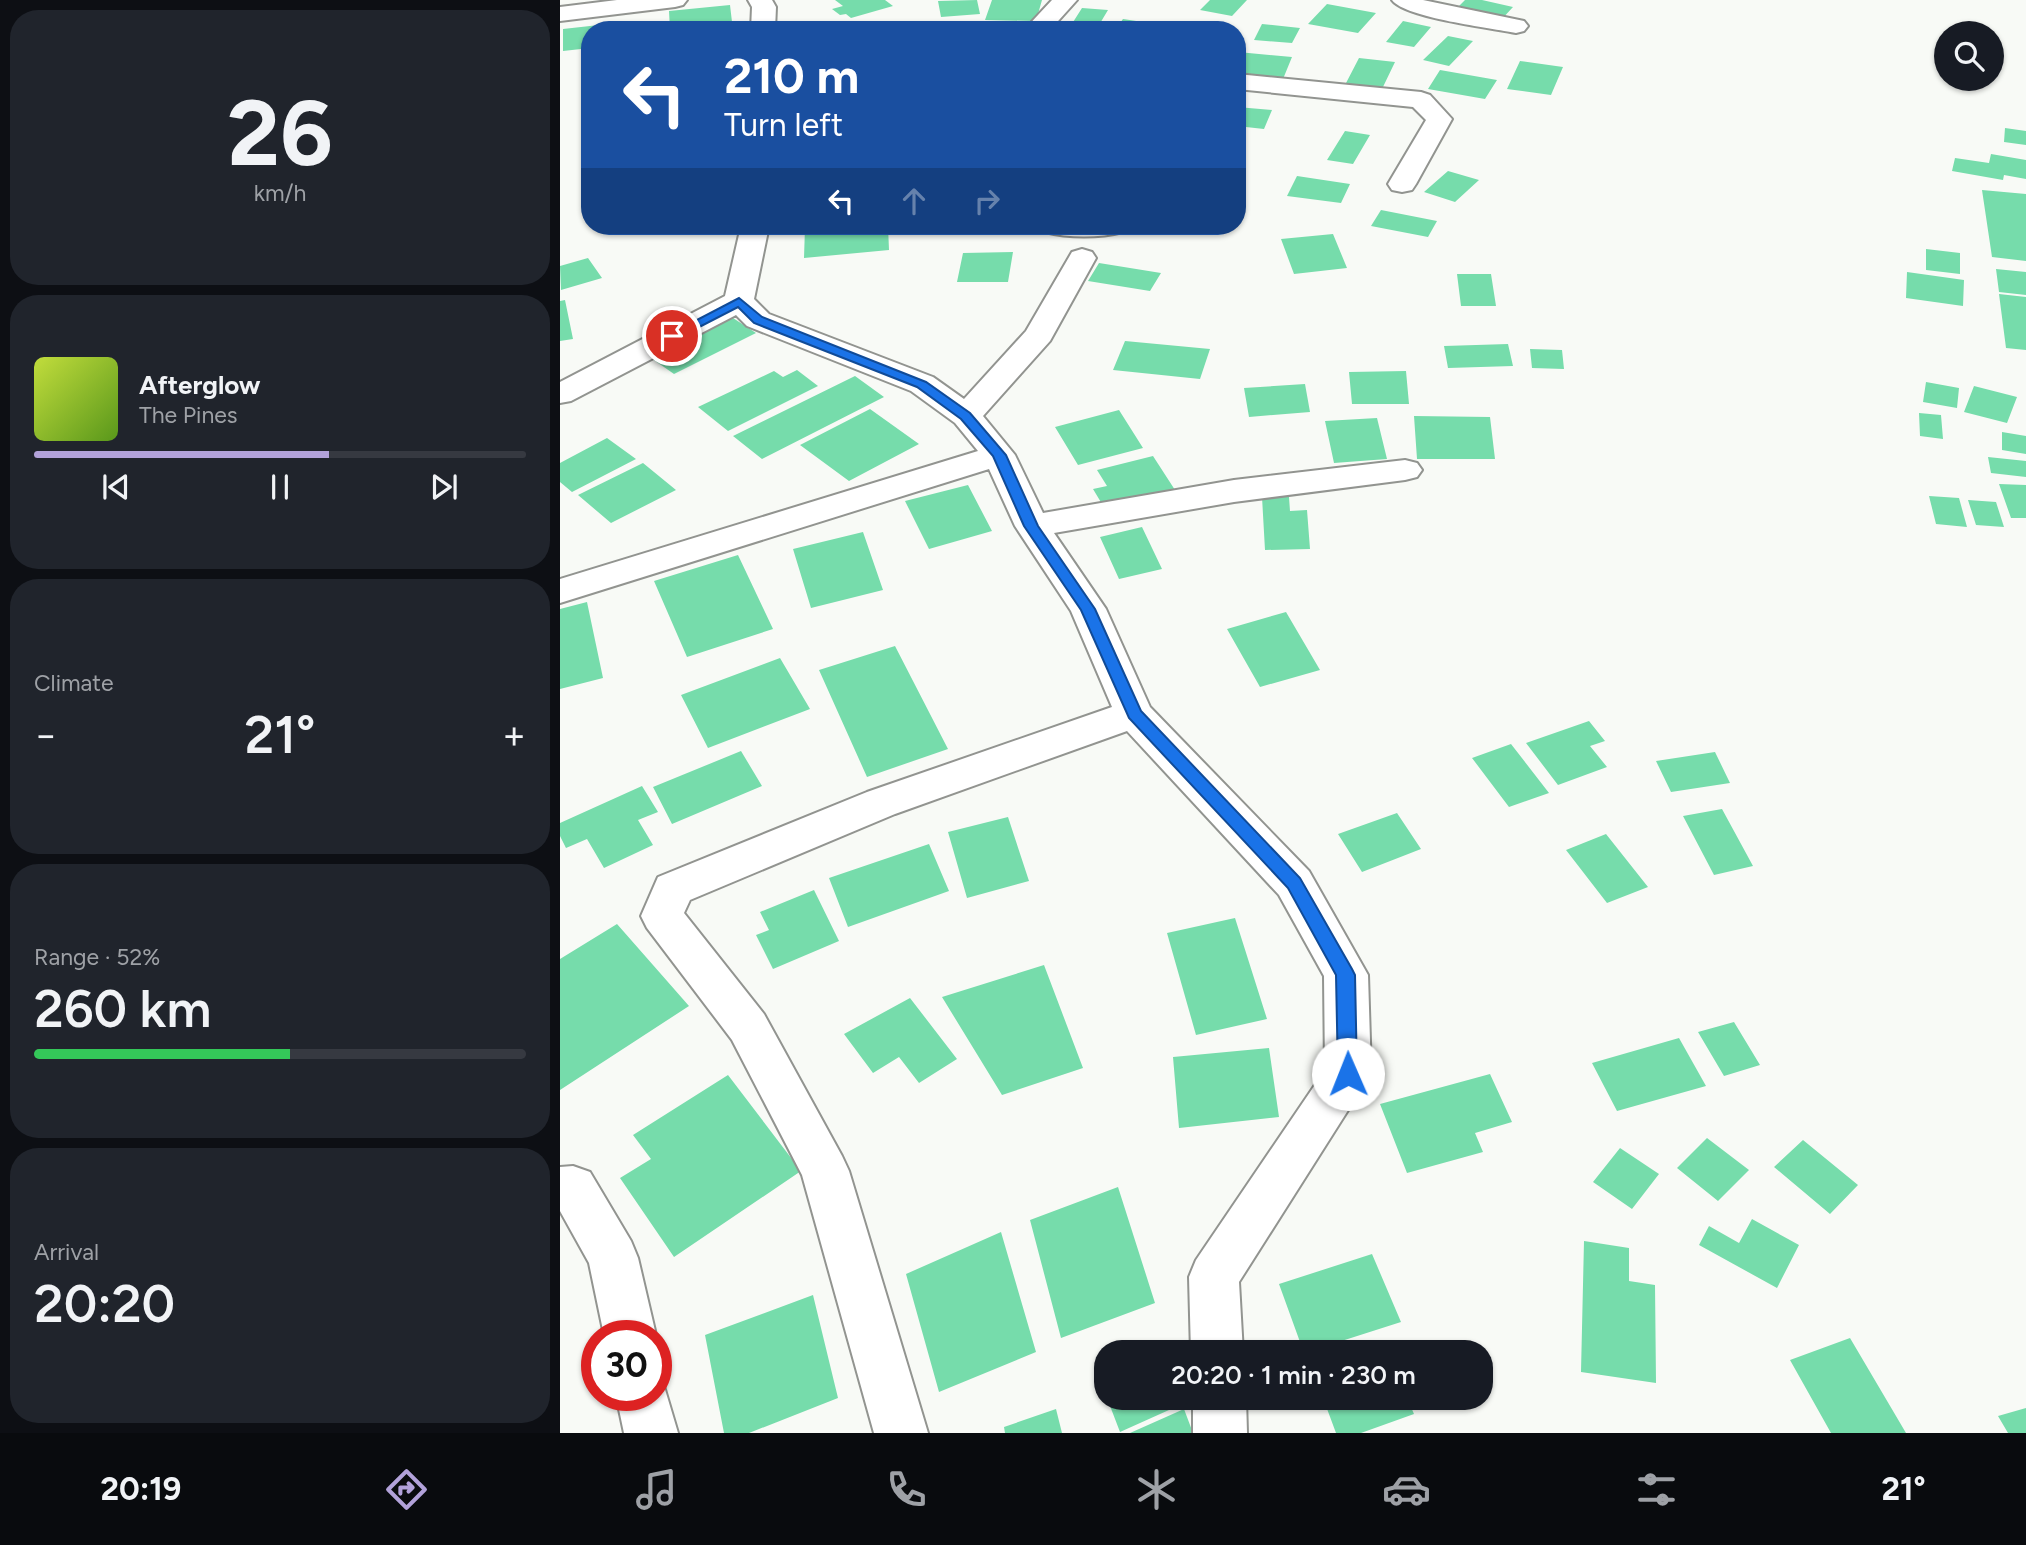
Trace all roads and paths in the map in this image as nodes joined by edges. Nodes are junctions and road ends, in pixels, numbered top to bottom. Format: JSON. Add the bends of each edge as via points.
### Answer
{"nodes":[{"id":1,"x":675,"y":0,"type":"edge"},
{"id":2,"x":760,"y":0,"type":"edge"},
{"id":3,"x":1065,"y":0,"type":"edge"},
{"id":4,"x":1404,"y":0,"type":"edge"},
{"id":5,"x":560,"y":14,"type":"edge"},
{"id":6,"x":763,"y":21,"type":"edge"},
{"id":7,"x":1045,"y":21,"type":"edge"},
{"id":8,"x":1516,"y":26,"type":"dead end"},
{"id":9,"x":1246,"y":82,"type":"edge"},
{"id":10,"x":1402,"y":184,"type":"dead end"},
{"id":11,"x":753,"y":235,"type":"edge"},
{"id":12,"x":1082,"y":258,"type":"dead end"},
{"id":13,"x":739,"y":301,"type":"junction"},
{"id":14,"x":560,"y":394,"type":"edge"},
{"id":15,"x":966,"y":416,"type":"junction"},
{"id":16,"x":999,"y":455,"type":"junction"},
{"id":17,"x":1405,"y":470,"type":"dead end"},
{"id":18,"x":1032,"y":526,"type":"junction"},
{"id":19,"x":560,"y":591,"type":"edge"},
{"id":20,"x":1134,"y":714,"type":"junction"},
{"id":21,"x":560,"y":1189,"type":"edge"},
{"id":22,"x":627,"y":1320,"type":"edge"},
{"id":23,"x":1216,"y":1340,"type":"edge"},
{"id":24,"x":1219,"y":1410,"type":"edge"},
{"id":25,"x":646,"y":1411,"type":"edge"},
{"id":26,"x":651,"y":1433,"type":"edge"},
{"id":27,"x":901,"y":1433,"type":"edge"},
{"id":28,"x":1220,"y":1433,"type":"edge"}],
"edges":[{"from":1,"to":5,"type":"street"},
{"from":2,"to":6,"type":"street"},
{"from":3,"to":7,"type":"street"},
{"from":4,"to":8,"type":"street","via":[[1422,8]]},
{"from":9,"to":10,"type":"street","via":[[1421,100],[1439,118]]},
{"from":11,"to":13,"type":"street"},
{"from":12,"to":15,"type":"street","via":[[1039,335]]},
{"from":13,"to":14,"type":"street"},
{"from":13,"to":15,"type":"street","via":[[758,320],[922,384]]},
{"from":15,"to":16,"type":"street"},
{"from":16,"to":18,"type":"street"},
{"from":16,"to":19,"type":"street"},
{"from":17,"to":18,"type":"street","via":[[1234,491]]},
{"from":18,"to":20,"type":"street","via":[[1088,609]]},
{"from":20,"to":23,"type":"street","via":[[1294,883],[1346,975],[1348,1074],[1214,1277]]},
{"from":20,"to":27,"type":"street","via":[[881,803],[673,889],[662,916],[748,1027],[825,1171]]},
{"from":21,"to":22,"type":"street","via":[[573,1188],[613,1258]]},
{"from":24,"to":28,"type":"street"},
{"from":25,"to":26,"type":"street"}]}
